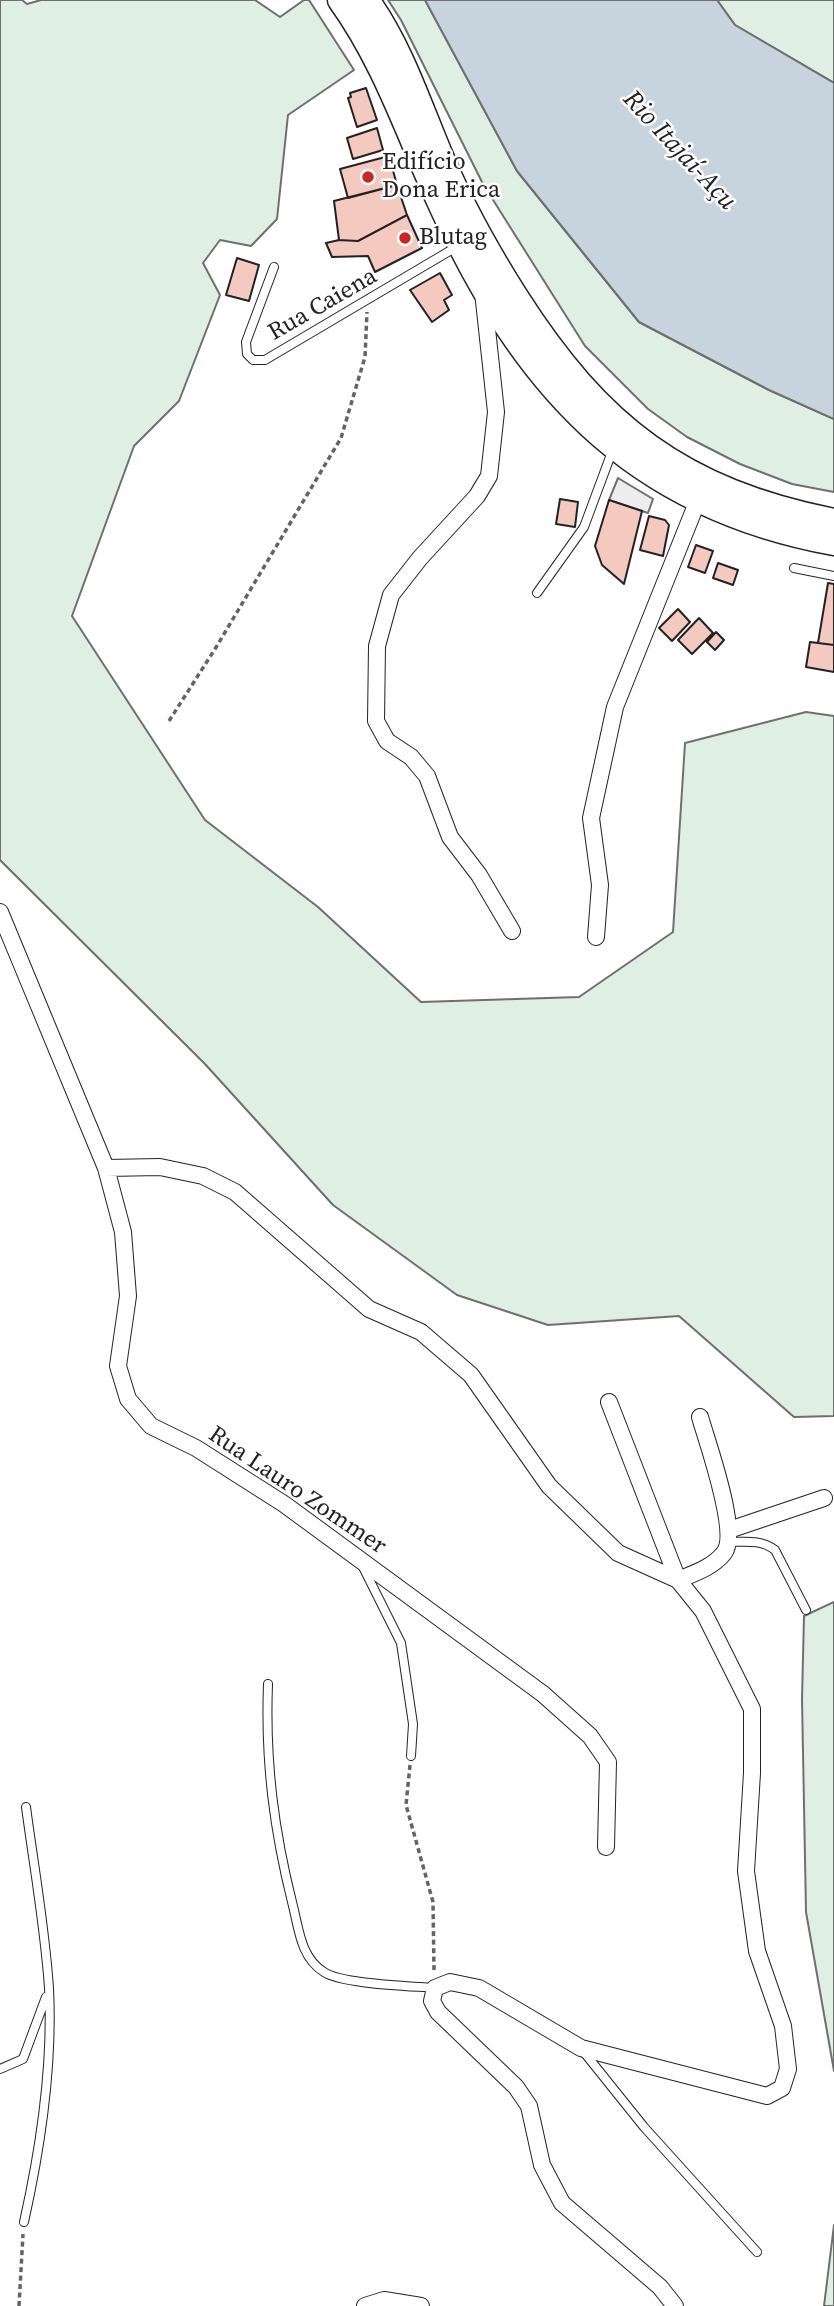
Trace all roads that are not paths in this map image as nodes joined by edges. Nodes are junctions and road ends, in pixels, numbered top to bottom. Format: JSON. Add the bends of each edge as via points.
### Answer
{"nodes":[{"id":1,"x":340,"y":0,"type":"edge"},
{"id":2,"x":367,"y":0,"type":"edge"},
{"id":3,"x":460,"y":244,"type":"junction"},
{"id":4,"x":274,"y":267,"type":"dead end"},
{"id":5,"x":482,"y":284,"type":"junction"},
{"id":6,"x":613,"y":449,"type":"junction"},
{"id":7,"x":698,"y":500,"type":"junction"},
{"id":8,"x":834,"y":520,"type":"edge"},
{"id":9,"x":834,"y":543,"type":"edge"},
{"id":10,"x":794,"y":568,"type":"dead end"},
{"id":11,"x":834,"y":576,"type":"edge"},
{"id":12,"x":537,"y":593,"type":"dead end"},
{"id":13,"x":0,"y":912,"type":"edge"},
{"id":14,"x":512,"y":931,"type":"dead end"},
{"id":15,"x":596,"y":937,"type":"dead end"},
{"id":16,"x":106,"y":1168,"type":"junction"},
{"id":17,"x":609,"y":1402,"type":"dead end"},
{"id":18,"x":700,"y":1417,"type":"dead end"},
{"id":19,"x":824,"y":1498,"type":"dead end"},
{"id":20,"x":729,"y":1536,"type":"junction"},
{"id":21,"x":361,"y":1562,"type":"junction"},
{"id":22,"x":678,"y":1580,"type":"junction"},
{"id":23,"x":806,"y":1610,"type":"dead end"},
{"id":24,"x":268,"y":1684,"type":"dead end"},
{"id":25,"x":411,"y":1756,"type":"road end"},
{"id":26,"x":26,"y":1807,"type":"dead end"},
{"id":27,"x":606,"y":1847,"type":"dead end"},
{"id":28,"x":435,"y":1987,"type":"junction"},
{"id":29,"x":49,"y":1990,"type":"junction"},
{"id":30,"x":581,"y":2048,"type":"junction"},
{"id":31,"x":0,"y":2069,"type":"edge"},
{"id":32,"x":24,"y":2222,"type":"road end"},
{"id":33,"x":757,"y":2252,"type":"dead end"},
{"id":34,"x":365,"y":2306,"type":"edge"},
{"id":35,"x":421,"y":2306,"type":"edge"},
{"id":36,"x":676,"y":2306,"type":"edge"}],
"edges":[{"from":1,"to":3,"type":"main road","via":[[381,66]]},
{"from":2,"to":8,"type":"main road","via":[[398,55],[477,233],[547,344],[587,394],[630,434],[705,481],[785,511]]},
{"from":3,"to":4,"type":"lane","name":"Rua Caiena","via":[[265,360],[253,360],[247,354],[247,342]]},
{"from":3,"to":5,"type":"main road"},
{"from":5,"to":6,"type":"main road","via":[[550,385]]},
{"from":5,"to":14,"type":"street","via":[[496,412],[489,476],[391,595],[377,646],[376,722],[387,741],[411,757],[427,776],[450,837]]},
{"from":6,"to":7,"type":"main road","via":[[651,476]]},
{"from":6,"to":12,"type":"lane","via":[[584,527]]},
{"from":7,"to":9,"type":"main road","via":[[784,534]]},
{"from":7,"to":15,"type":"street","via":[[615,707],[591,818],[600,885]]},
{"from":10,"to":11,"type":"lane"},
{"from":13,"to":16,"type":"street","name":"Rua Lauro Zommer"},
{"from":16,"to":21,"type":"street","name":"Rua Lauro Zommer","via":[[122,1232],[128,1296],[118,1366],[128,1399],[151,1426],[273,1497]]},
{"from":16,"to":22,"type":"street","via":[[159,1167],[204,1175],[235,1192],[369,1309],[421,1332],[471,1375],[549,1486],[618,1553]]},
{"from":17,"to":22,"type":"street"},
{"from":18,"to":20,"type":"street"},
{"from":19,"to":20,"type":"street"},
{"from":20,"to":22,"type":"street","via":[[727,1551],[709,1567]]},
{"from":20,"to":23,"type":"lane","via":[[767,1543],[775,1550]]},
{"from":21,"to":25,"type":"lane","via":[[401,1643],[413,1724]]},
{"from":21,"to":27,"type":"street","name":"Rua Lauro Zommer","via":[[533,1686],[590,1736],[608,1762]]},
{"from":22,"to":30,"type":"street","via":[[703,1611],[752,1709],[746,1871],[757,1951],[783,2026],[789,2069],[782,2088],[767,2096]]},
{"from":24,"to":28,"type":"lane","via":[[266,1722],[276,1838],[302,1945],[311,1962],[326,1974]]},
{"from":26,"to":29,"type":"lane"},
{"from":28,"to":30,"type":"street","via":[[450,1982],[480,1988]]},
{"from":28,"to":36,"type":"street","via":[[432,2001],[438,2012],[516,2087],[529,2106],[542,2165],[562,2203]]},
{"from":29,"to":31,"type":"lane","via":[[23,2059]]},
{"from":29,"to":32,"type":"lane","via":[[45,2089],[37,2163]]},
{"from":30,"to":33,"type":"lane","via":[[644,2127]]},
{"from":34,"to":35,"type":"street","via":[[384,2300]]}]}
